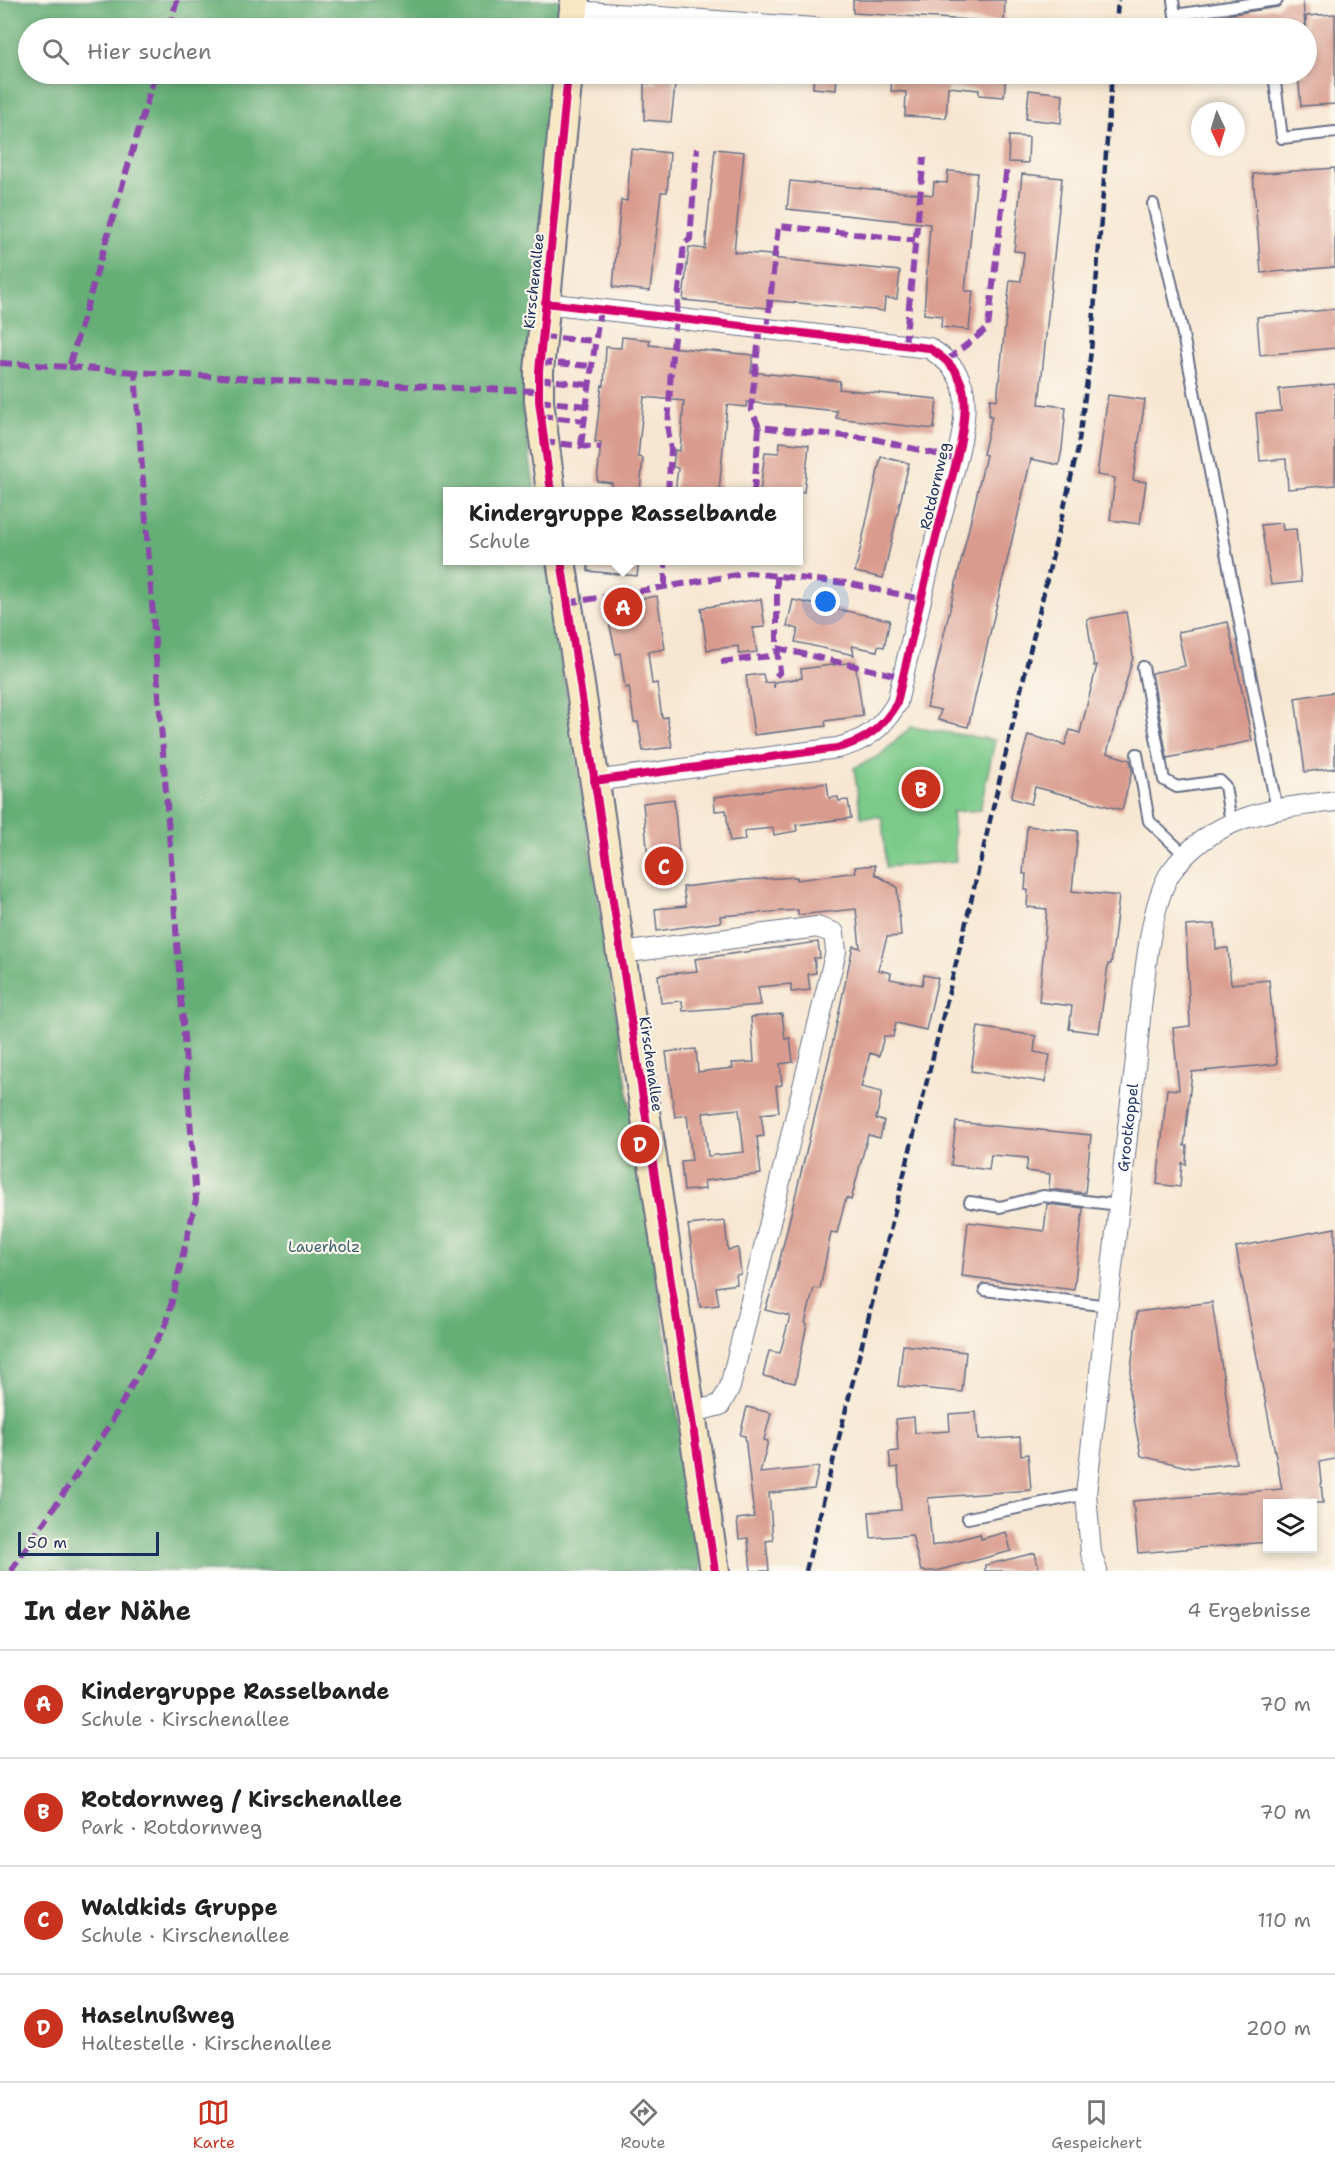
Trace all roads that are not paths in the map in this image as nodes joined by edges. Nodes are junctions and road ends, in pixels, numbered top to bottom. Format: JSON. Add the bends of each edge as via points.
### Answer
{"nodes":[{"id":1,"x":1173,"y":0,"type":"edge"},
{"id":2,"x":1277,"y":0,"type":"edge"},
{"id":3,"x":574,"y":13,"type":"edge"},
{"id":4,"x":654,"y":18,"type":"edge"},
{"id":5,"x":567,"y":84,"type":"edge"},
{"id":6,"x":1275,"y":84,"type":"edge"},
{"id":7,"x":1335,"y":132,"type":"edge"},
{"id":8,"x":1153,"y":204,"type":"dead end"},
{"id":9,"x":545,"y":303,"type":"junction"},
{"id":10,"x":550,"y":487,"type":"edge"},
{"id":11,"x":562,"y":565,"type":"edge"},
{"id":12,"x":1143,"y":666,"type":"dead end"},
{"id":13,"x":1137,"y":754,"type":"dead end"},
{"id":14,"x":594,"y":781,"type":"junction"},
{"id":15,"x":1335,"y":801,"type":"edge"},
{"id":16,"x":1277,"y":810,"type":"junction"},
{"id":17,"x":1231,"y":823,"type":"junction"},
{"id":18,"x":1185,"y":855,"type":"junction"},
{"id":19,"x":621,"y":953,"type":"junction"},
{"id":20,"x":970,"y":1202,"type":"dead end"},
{"id":21,"x":1119,"y":1205,"type":"junction"},
{"id":22,"x":985,"y":1290,"type":"dead end"},
{"id":23,"x":1108,"y":1306,"type":"junction"},
{"id":24,"x":693,"y":1412,"type":"junction"},
{"id":25,"x":1086,"y":1494,"type":"junction"},
{"id":26,"x":968,"y":1518,"type":"dead end"},
{"id":27,"x":715,"y":1571,"type":"edge"},
{"id":28,"x":1097,"y":1571,"type":"edge"}],
"edges":[{"from":1,"to":2,"type":"lane","via":[[1175,15]]},
{"from":3,"to":4,"type":"street"},
{"from":5,"to":9,"type":"street","name":"Kirschenallee"},
{"from":6,"to":7,"type":"lane","via":[[1282,138]]},
{"from":8,"to":16,"type":"lane","via":[[1181,325]]},
{"from":9,"to":10,"type":"street","name":"Kirschenallee","via":[[538,391]]},
{"from":9,"to":14,"type":"street","name":"Rotdornweg","via":[[929,348],[947,360],[962,385],[964,405],[956,459],[897,704],[883,725],[852,745],[837,748]]},
{"from":11,"to":14,"type":"street","name":"Kirschenallee"},
{"from":12,"to":17,"type":"lane","via":[[1164,780],[1177,787],[1220,781],[1225,786]]},
{"from":13,"to":18,"type":"lane","via":[[1149,821]]},
{"from":14,"to":19,"type":"street","name":"Kirschenallee"},
{"from":15,"to":16,"type":"street","name":"Grootkoppel"},
{"from":16,"to":17,"type":"street","name":"Grootkoppel"},
{"from":17,"to":18,"type":"street","name":"Grootkoppel"},
{"from":18,"to":21,"type":"street","name":"Grootkoppel","via":[[1160,891],[1154,913]]},
{"from":19,"to":24,"type":"street","name":"Kirschenallee"},
{"from":19,"to":24,"type":"street","via":[[817,927],[834,933],[836,951],[730,1387],[720,1405]]},
{"from":20,"to":21,"type":"lane","via":[[1013,1206],[1043,1196]]},
{"from":21,"to":23,"type":"street","name":"Grootkoppel"},
{"from":22,"to":23,"type":"lane"},
{"from":23,"to":25,"type":"street","name":"Grootkoppel"},
{"from":24,"to":27,"type":"street","name":"Kirschenallee"},
{"from":25,"to":26,"type":"lane"},
{"from":25,"to":28,"type":"street","name":"Grootkoppel","via":[[1091,1553]]}]}
